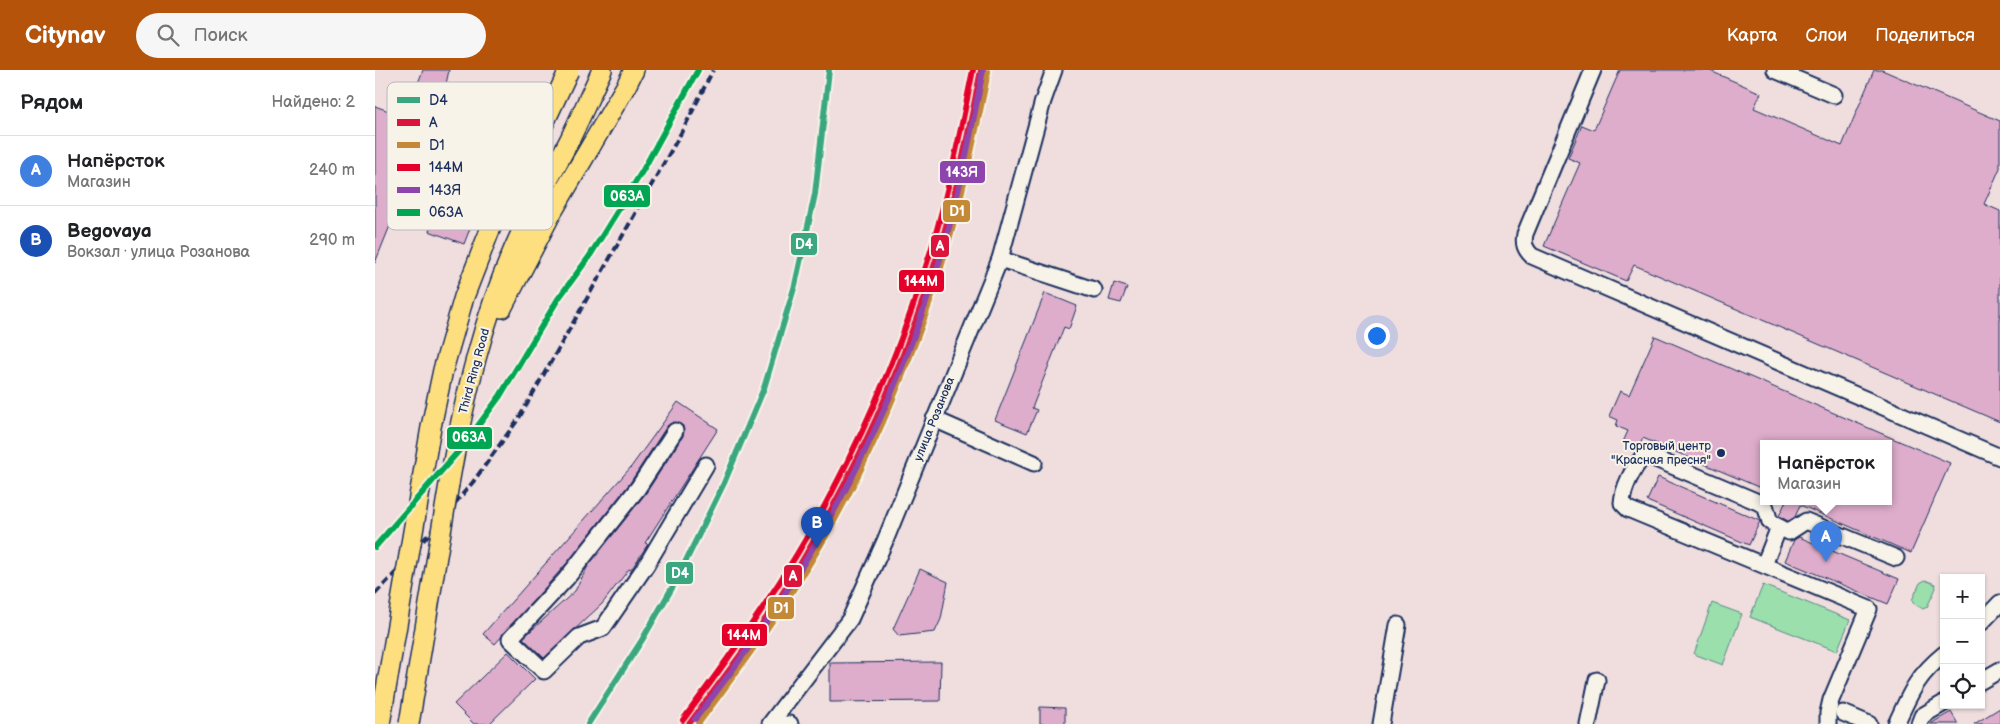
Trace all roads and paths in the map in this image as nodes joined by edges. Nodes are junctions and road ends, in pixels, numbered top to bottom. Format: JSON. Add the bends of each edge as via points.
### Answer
{"nodes":[{"id":1,"x":569,"y":70,"type":"edge"},
{"id":2,"x":602,"y":70,"type":"edge"},
{"id":3,"x":634,"y":70,"type":"edge"},
{"id":4,"x":1054,"y":70,"type":"edge"},
{"id":5,"x":1593,"y":70,"type":"edge"},
{"id":6,"x":1775,"y":70,"type":"edge"},
{"id":7,"x":1834,"y":95,"type":"dead end"},
{"id":8,"x":553,"y":105,"type":"edge"},
{"id":9,"x":553,"y":172,"type":"edge"},
{"id":10,"x":553,"y":211,"type":"edge"},
{"id":11,"x":490,"y":230,"type":"edge"},
{"id":12,"x":523,"y":230,"type":"edge"},
{"id":13,"x":542,"y":230,"type":"edge"},
{"id":14,"x":1000,"y":259,"type":"junction"},
{"id":15,"x":1094,"y":290,"type":"dead end"},
{"id":16,"x":469,"y":390,"type":"junction"},
{"id":17,"x":934,"y":419,"type":"junction"},
{"id":18,"x":675,"y":431,"type":"dead end"},
{"id":19,"x":2000,"y":457,"type":"edge"},
{"id":20,"x":1034,"y":462,"type":"dead end"},
{"id":21,"x":706,"y":465,"type":"dead end"},
{"id":22,"x":1760,"y":503,"type":"edge"},
{"id":23,"x":1765,"y":505,"type":"edge"},
{"id":24,"x":1779,"y":527,"type":"junction"},
{"id":25,"x":1896,"y":558,"type":"dead end"},
{"id":26,"x":1764,"y":565,"type":"junction"},
{"id":27,"x":2000,"y":603,"type":"edge"},
{"id":28,"x":1985,"y":619,"type":"edge"},
{"id":29,"x":1397,"y":625,"type":"dead end"},
{"id":30,"x":1940,"y":657,"type":"edge"},
{"id":31,"x":2000,"y":670,"type":"edge"},
{"id":32,"x":1985,"y":679,"type":"edge"},
{"id":33,"x":1597,"y":680,"type":"dead end"},
{"id":34,"x":1940,"y":705,"type":"edge"},
{"id":35,"x":1843,"y":713,"type":"dead end"},
{"id":36,"x":380,"y":724,"type":"edge"},
{"id":37,"x":409,"y":724,"type":"edge"},
{"id":38,"x":770,"y":724,"type":"edge"},
{"id":39,"x":791,"y":724,"type":"edge"},
{"id":40,"x":1381,"y":724,"type":"edge"},
{"id":41,"x":1588,"y":724,"type":"edge"},
{"id":42,"x":1828,"y":724,"type":"edge"},
{"id":43,"x":1869,"y":724,"type":"edge"},
{"id":44,"x":1896,"y":724,"type":"edge"},
{"id":45,"x":1919,"y":724,"type":"edge"}],
"edges":[{"from":1,"to":8,"type":"main road","bridge":true},
{"from":2,"to":9,"type":"main road","name":"Third Ring Road"},
{"from":3,"to":10,"type":"main road"},
{"from":4,"to":14,"type":"street","name":"улица Розанова"},
{"from":5,"to":19,"type":"street","via":[[1525,234],[1523,242],[1532,256]]},
{"from":6,"to":7,"type":"street"},
{"from":11,"to":36,"type":"main road","bridge":true,"via":[[464,297],[443,370]]},
{"from":12,"to":16,"type":"main road","name":"Third Ring Road","via":[[481,338]]},
{"from":13,"to":16,"type":"main road","via":[[500,310]]},
{"from":14,"to":15,"type":"street"},
{"from":14,"to":17,"type":"street","name":"улица Розанова"},
{"from":16,"to":37,"type":"main road","name":"Third Ring Road","bridge":true,"via":[[459,427]]},
{"from":17,"to":20,"type":"street"},
{"from":17,"to":38,"type":"street","name":"улица Розанова","via":[[850,619]]},
{"from":18,"to":21,"type":"street","via":[[638,488],[567,579],[510,639],[544,671],[579,637],[603,628],[647,564]]},
{"from":22,"to":26,"type":"street","via":[[1651,457],[1643,457],[1637,464],[1622,503],[1628,509]]},
{"from":23,"to":24,"type":"street","via":[[1770,522]]},
{"from":24,"to":25,"type":"street","via":[[1789,532],[1806,521]]},
{"from":24,"to":26,"type":"street"},
{"from":26,"to":42,"type":"street","via":[[1869,609],[1831,700]]},
{"from":27,"to":28,"type":"street"},
{"from":29,"to":40,"type":"street"},
{"from":30,"to":44,"type":"street","via":[[1915,684]]},
{"from":31,"to":32,"type":"street"},
{"from":33,"to":41,"type":"street"},
{"from":34,"to":45,"type":"street","via":[[1921,716]]},
{"from":35,"to":43,"type":"street"},
{"from":38,"to":39,"type":"street"}]}
